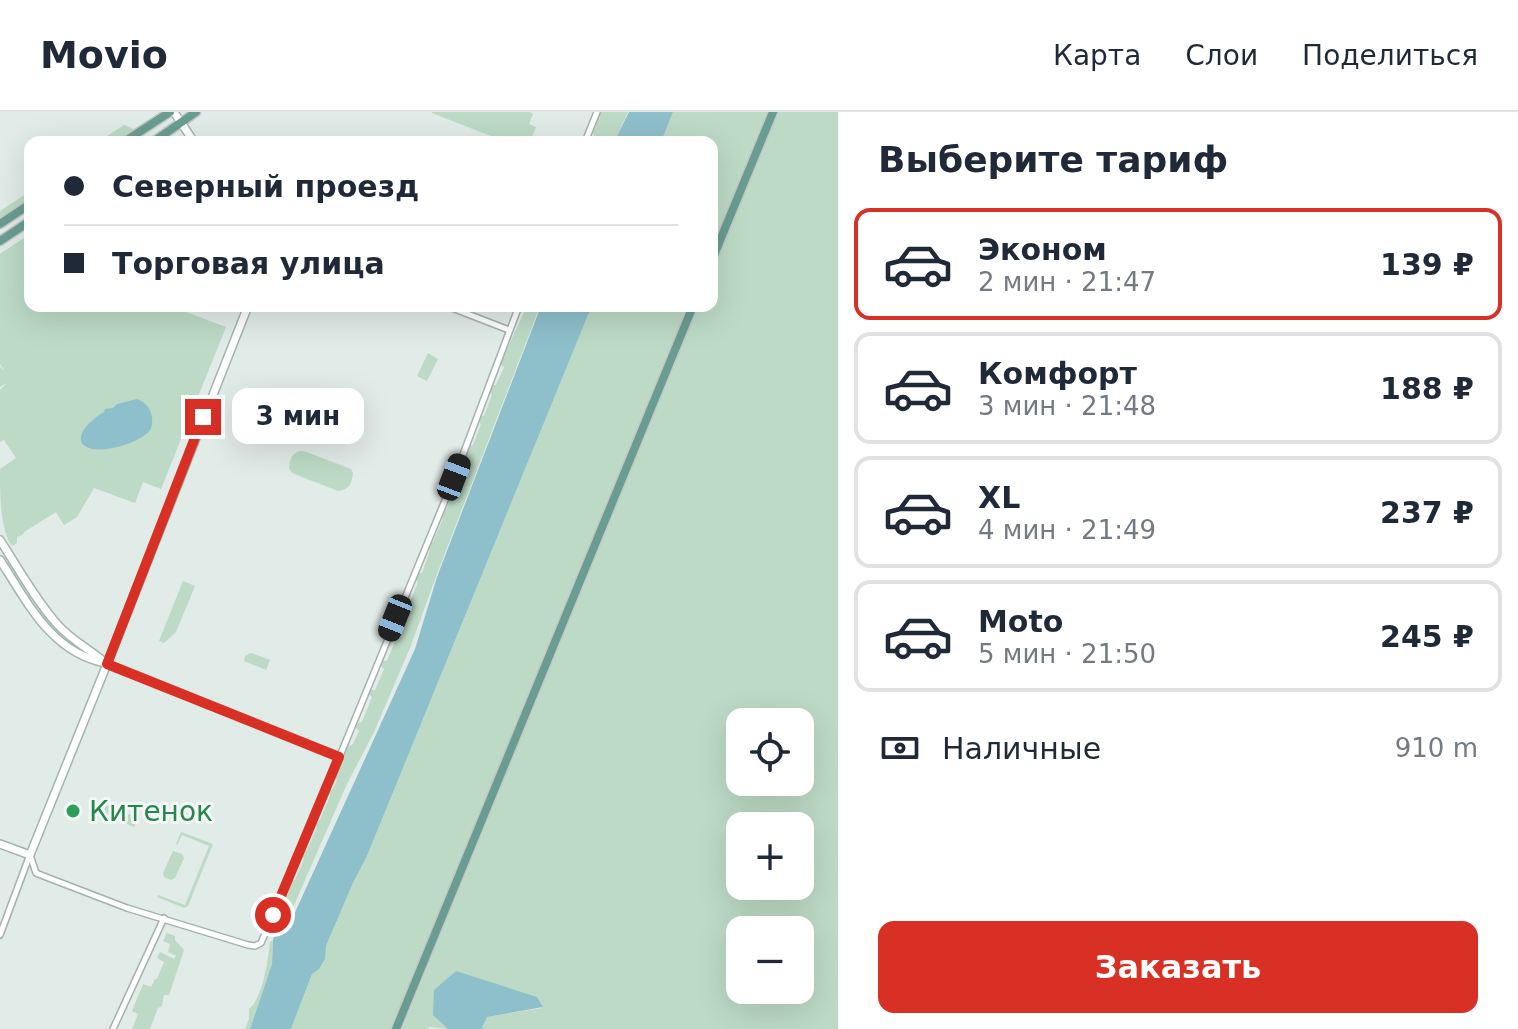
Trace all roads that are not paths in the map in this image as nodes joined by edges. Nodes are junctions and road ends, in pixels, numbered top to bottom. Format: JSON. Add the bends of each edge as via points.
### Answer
{"nodes":[{"id":1,"x":172,"y":112,"type":"edge"},
{"id":2,"x":196,"y":112,"type":"edge"},
{"id":3,"x":597,"y":112,"type":"edge"},
{"id":4,"x":773,"y":112,"type":"edge"},
{"id":5,"x":181,"y":123,"type":"junction"},
{"id":6,"x":134,"y":136,"type":"edge"},
{"id":7,"x":162,"y":136,"type":"edge"},
{"id":8,"x":190,"y":136,"type":"edge"},
{"id":9,"x":587,"y":136,"type":"edge"},
{"id":10,"x":24,"y":208,"type":"edge"},
{"id":11,"x":0,"y":224,"type":"edge"},
{"id":12,"x":24,"y":225,"type":"edge"},
{"id":13,"x":0,"y":241,"type":"edge"},
{"id":14,"x":718,"y":245,"type":"edge"},
{"id":15,"x":246,"y":312,"type":"edge"},
{"id":16,"x":462,"y":312,"type":"edge"},
{"id":17,"x":516,"y":312,"type":"edge"},
{"id":18,"x":691,"y":312,"type":"edge"},
{"id":19,"x":509,"y":330,"type":"junction"},
{"id":20,"x":0,"y":540,"type":"edge"},
{"id":21,"x":0,"y":560,"type":"edge"},
{"id":22,"x":107,"y":664,"type":"junction"},
{"id":23,"x":339,"y":757,"type":"junction"},
{"id":24,"x":0,"y":844,"type":"edge"},
{"id":25,"x":30,"y":855,"type":"junction"},
{"id":26,"x":164,"y":918,"type":"junction"},
{"id":27,"x":0,"y":935,"type":"edge"},
{"id":28,"x":113,"y":1029,"type":"edge"},
{"id":29,"x":396,"y":1029,"type":"edge"}],
"edges":[{"from":1,"to":5,"type":"street"},
{"from":1,"to":6,"type":"main road"},
{"from":2,"to":5,"type":"main road"},
{"from":3,"to":9,"type":"street"},
{"from":4,"to":14,"type":"main road"},
{"from":5,"to":7,"type":"main road"},
{"from":5,"to":8,"type":"street"},
{"from":10,"to":11,"type":"main road"},
{"from":12,"to":13,"type":"main road"},
{"from":15,"to":22,"type":"street"},
{"from":16,"to":19,"type":"street"},
{"from":17,"to":19,"type":"street"},
{"from":18,"to":29,"type":"main road"},
{"from":19,"to":23,"type":"street"},
{"from":20,"to":22,"type":"street","via":[[58,625]]},
{"from":21,"to":22,"type":"street","via":[[53,635],[89,660]]},
{"from":22,"to":23,"type":"street"},
{"from":22,"to":25,"type":"street"},
{"from":23,"to":26,"type":"street","via":[[259,946]]},
{"from":24,"to":25,"type":"street"},
{"from":25,"to":26,"type":"street","via":[[36,873]]},
{"from":25,"to":27,"type":"street"},
{"from":26,"to":28,"type":"street"}]}
